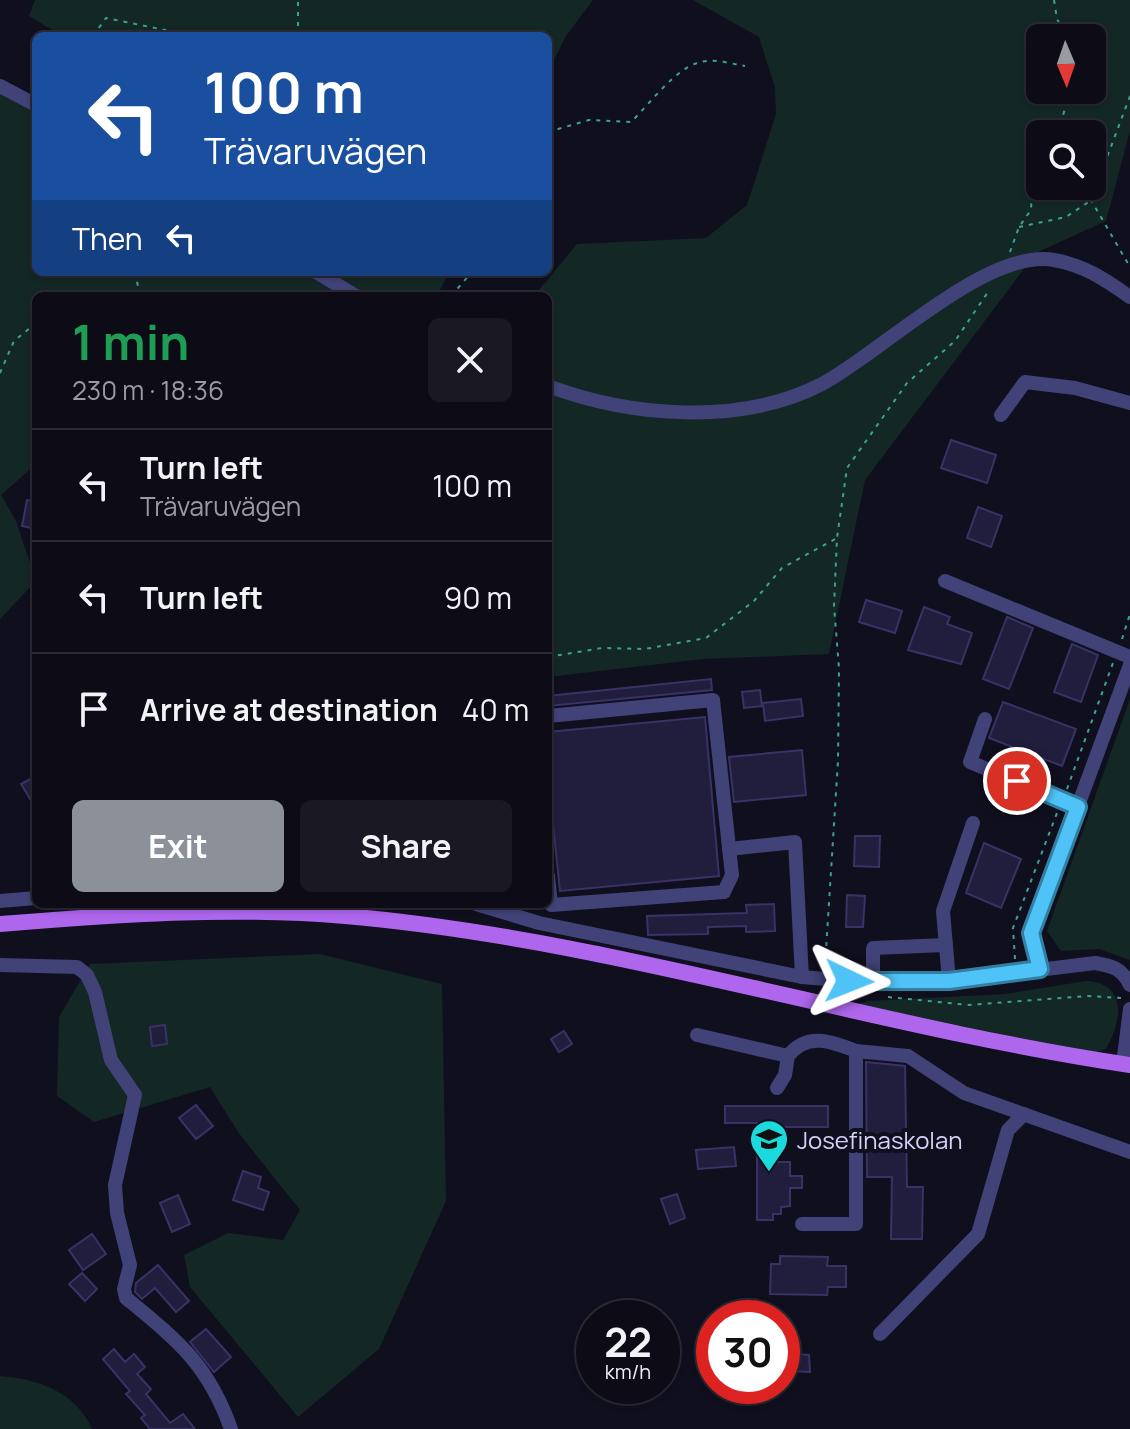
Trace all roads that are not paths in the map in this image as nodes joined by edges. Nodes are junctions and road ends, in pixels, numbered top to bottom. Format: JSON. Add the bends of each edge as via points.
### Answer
{"nodes":[{"id":1,"x":0,"y":86,"type":"edge"},
{"id":2,"x":32,"y":103,"type":"edge"},
{"id":3,"x":323,"y":276,"type":"edge"},
{"id":4,"x":349,"y":292,"type":"edge"},
{"id":5,"x":1130,"y":297,"type":"edge"},
{"id":6,"x":552,"y":387,"type":"edge"},
{"id":7,"x":1130,"y":403,"type":"edge"},
{"id":8,"x":1001,"y":415,"type":"dead end"},
{"id":9,"x":945,"y":581,"type":"dead end"},
{"id":10,"x":1130,"y":657,"type":"edge"},
{"id":11,"x":1130,"y":665,"type":"edge"},
{"id":12,"x":552,"y":716,"type":"edge"},
{"id":13,"x":985,"y":719,"type":"dead end"},
{"id":14,"x":1078,"y":807,"type":"junction"},
{"id":15,"x":973,"y":823,"type":"dead end"},
{"id":16,"x":729,"y":849,"type":"junction"},
{"id":17,"x":32,"y":898,"type":"edge"},
{"id":18,"x":0,"y":901,"type":"edge"},
{"id":19,"x":552,"y":905,"type":"edge"},
{"id":20,"x":489,"y":908,"type":"edge"},
{"id":21,"x":0,"y":924,"type":"edge"},
{"id":22,"x":946,"y":945,"type":"junction"},
{"id":23,"x":0,"y":965,"type":"edge"},
{"id":24,"x":1040,"y":969,"type":"junction"},
{"id":25,"x":802,"y":977,"type":"junction"},
{"id":26,"x":949,"y":981,"type":"junction"},
{"id":27,"x":873,"y":983,"type":"junction"},
{"id":28,"x":1130,"y":985,"type":"edge"},
{"id":29,"x":1130,"y":1009,"type":"edge"},
{"id":30,"x":697,"y":1035,"type":"dead end"},
{"id":31,"x":856,"y":1051,"type":"junction"},
{"id":32,"x":788,"y":1056,"type":"junction"},
{"id":33,"x":1126,"y":1065,"type":"edge"},
{"id":34,"x":777,"y":1088,"type":"dead end"},
{"id":35,"x":1024,"y":1114,"type":"junction"},
{"id":36,"x":1130,"y":1152,"type":"edge"},
{"id":37,"x":802,"y":1224,"type":"dead end"},
{"id":38,"x":880,"y":1334,"type":"dead end"},
{"id":39,"x":231,"y":1429,"type":"edge"}],
"edges":[{"from":1,"to":2,"type":"street"},
{"from":3,"to":4,"type":"street"},
{"from":5,"to":6,"type":"street","via":[[1094,272],[1052,259],[1003,266],[822,384],[775,403],[667,411],[609,405]]},
{"from":7,"to":8,"type":"street","via":[[1025,382]]},
{"from":9,"to":10,"type":"street"},
{"from":11,"to":14,"type":"street"},
{"from":12,"to":16,"type":"street","via":[[713,700]]},
{"from":13,"to":14,"type":"street","via":[[970,762]]},
{"from":14,"to":24,"type":"street","via":[[1031,933]]},
{"from":15,"to":22,"type":"street","via":[[943,911]]},
{"from":16,"to":19,"type":"street","via":[[732,875],[724,892]]},
{"from":16,"to":25,"type":"street","via":[[795,842]]},
{"from":17,"to":18,"type":"street"},
{"from":20,"to":25,"type":"street"},
{"from":21,"to":33,"type":"main road","via":[[202,912],[346,916],[587,952],[886,1021]]},
{"from":22,"to":26,"type":"street"},
{"from":22,"to":27,"type":"street","via":[[873,948]]},
{"from":23,"to":39,"type":"street","via":[[77,967],[87,975],[111,1060],[135,1095],[115,1185],[130,1265],[126,1298],[188,1353],[217,1389]]},
{"from":24,"to":26,"type":"street"},
{"from":24,"to":28,"type":"street","via":[[1095,963],[1114,967]]},
{"from":25,"to":27,"type":"street"},
{"from":26,"to":27,"type":"street"},
{"from":29,"to":33,"type":"street"},
{"from":30,"to":32,"type":"street"},
{"from":31,"to":32,"type":"street","via":[[828,1041],[804,1041]]},
{"from":31,"to":35,"type":"street","via":[[908,1056],[964,1093]]},
{"from":31,"to":37,"type":"street","via":[[856,1224]]},
{"from":32,"to":34,"type":"street"},
{"from":35,"to":36,"type":"street"},
{"from":35,"to":38,"type":"street","via":[[1008,1130],[978,1234]]}]}
